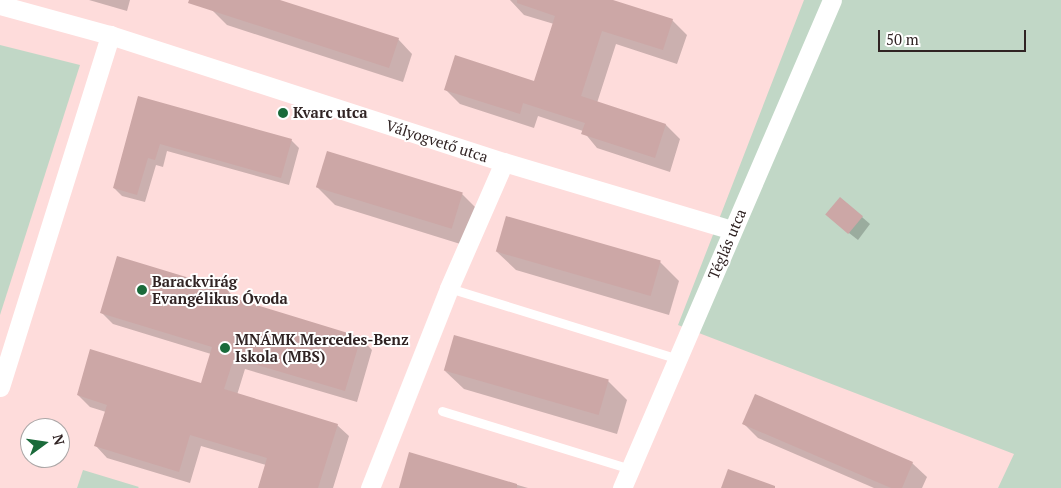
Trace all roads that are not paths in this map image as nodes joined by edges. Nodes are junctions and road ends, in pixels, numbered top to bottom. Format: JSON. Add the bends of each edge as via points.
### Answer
{"nodes":[{"id":1,"x":832,"y":0,"type":"edge"},
{"id":2,"x":0,"y":4,"type":"edge"},
{"id":3,"x":110,"y":35,"type":"junction"},
{"id":4,"x":504,"y":162,"type":"junction"},
{"id":5,"x":732,"y":230,"type":"junction"},
{"id":6,"x":449,"y":288,"type":"junction"},
{"id":7,"x":679,"y":359,"type":"junction"},
{"id":8,"x":0,"y":387,"type":"edge"},
{"id":9,"x":442,"y":411,"type":"dead end"},
{"id":10,"x":631,"y":469,"type":"junction"},
{"id":11,"x":370,"y":488,"type":"edge"},
{"id":12,"x":622,"y":488,"type":"edge"}],
"edges":[{"from":1,"to":5,"type":"street","name":"Téglás utca"},
{"from":2,"to":3,"type":"street","name":"Vályogvető utca"},
{"from":3,"to":4,"type":"street","name":"Vályogvető utca"},
{"from":3,"to":8,"type":"street"},
{"from":4,"to":5,"type":"street","name":"Vályogvető utca"},
{"from":4,"to":6,"type":"street"},
{"from":5,"to":7,"type":"street","name":"Téglás utca"},
{"from":6,"to":7,"type":"lane"},
{"from":6,"to":11,"type":"street"},
{"from":7,"to":10,"type":"street","name":"Téglás utca"},
{"from":9,"to":10,"type":"lane"},
{"from":10,"to":12,"type":"street","name":"Téglás utca"}]}
